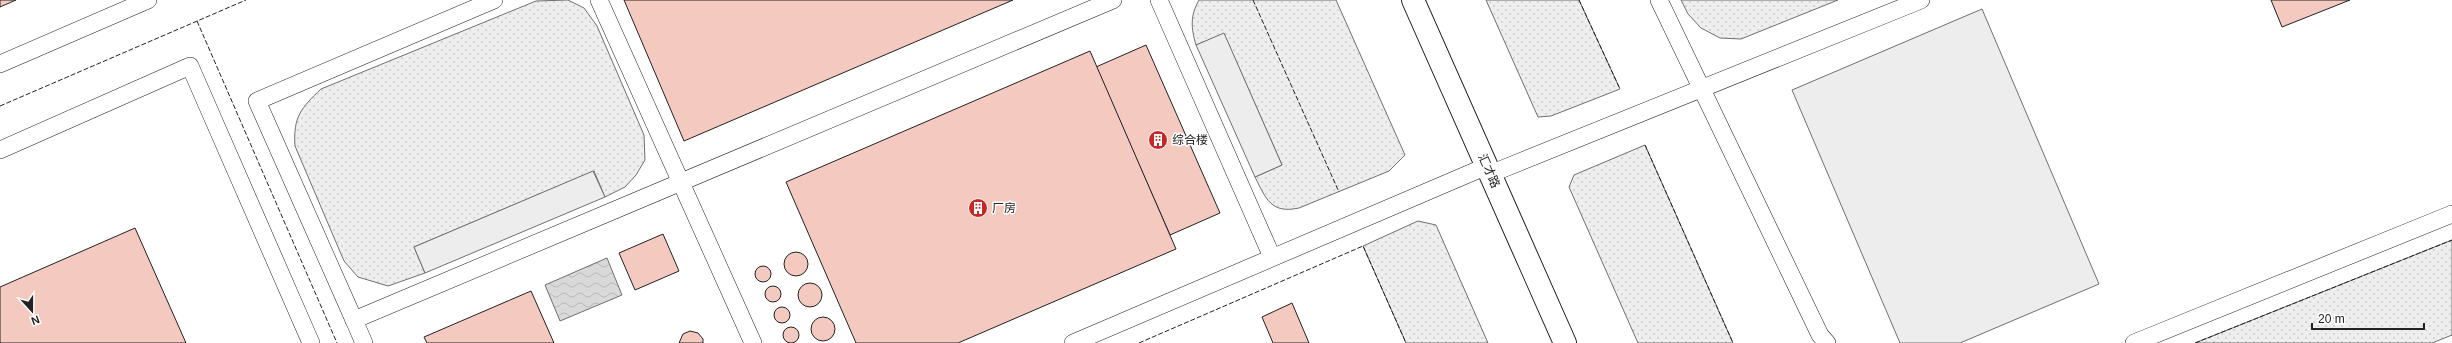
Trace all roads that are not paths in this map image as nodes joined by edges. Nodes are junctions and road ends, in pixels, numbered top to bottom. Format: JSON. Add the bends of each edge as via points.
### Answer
{"nodes":[{"id":1,"x":148,"y":0,"type":"edge"},
{"id":2,"x":494,"y":0,"type":"edge"},
{"id":3,"x":599,"y":0,"type":"edge"},
{"id":4,"x":1113,"y":0,"type":"edge"},
{"id":5,"x":1159,"y":0,"type":"edge"},
{"id":6,"x":1413,"y":0,"type":"edge"},
{"id":7,"x":1659,"y":0,"type":"edge"},
{"id":8,"x":1921,"y":0,"type":"edge"},
{"id":9,"x":0,"y":64,"type":"edge"},
{"id":10,"x":1702,"y":88,"type":"junction"},
{"id":11,"x":0,"y":150,"type":"edge"},
{"id":12,"x":1489,"y":170,"type":"junction"},
{"id":13,"x":681,"y":182,"type":"junction"},
{"id":14,"x":2452,"y":214,"type":"edge"},
{"id":15,"x":1272,"y":257,"type":"junction"},
{"id":16,"x":354,"y":320,"type":"junction"},
{"id":17,"x":1563,"y":342,"type":"edge"},
{"id":18,"x":312,"y":343,"type":"edge"},
{"id":19,"x":364,"y":343,"type":"edge"},
{"id":20,"x":753,"y":343,"type":"edge"},
{"id":21,"x":1073,"y":343,"type":"edge"},
{"id":22,"x":1827,"y":343,"type":"edge"},
{"id":23,"x":2134,"y":343,"type":"edge"}],
"edges":[{"from":1,"to":9,"type":"lane"},
{"from":2,"to":16,"type":"lane","via":[[257,101]]},
{"from":3,"to":13,"type":"lane"},
{"from":4,"to":13,"type":"lane"},
{"from":5,"to":15,"type":"lane"},
{"from":6,"to":12,"type":"main road","name":"汇才路"},
{"from":7,"to":10,"type":"lane"},
{"from":8,"to":10,"type":"lane"},
{"from":10,"to":12,"type":"lane"},
{"from":10,"to":22,"type":"lane","via":[[1820,335]]},
{"from":11,"to":18,"type":"lane","via":[[190,66]]},
{"from":12,"to":15,"type":"lane"},
{"from":12,"to":17,"type":"main road","name":"汇才路"},
{"from":13,"to":16,"type":"lane"},
{"from":13,"to":20,"type":"lane"},
{"from":14,"to":23,"type":"lane"},
{"from":15,"to":21,"type":"lane"},
{"from":16,"to":19,"type":"lane"}]}
